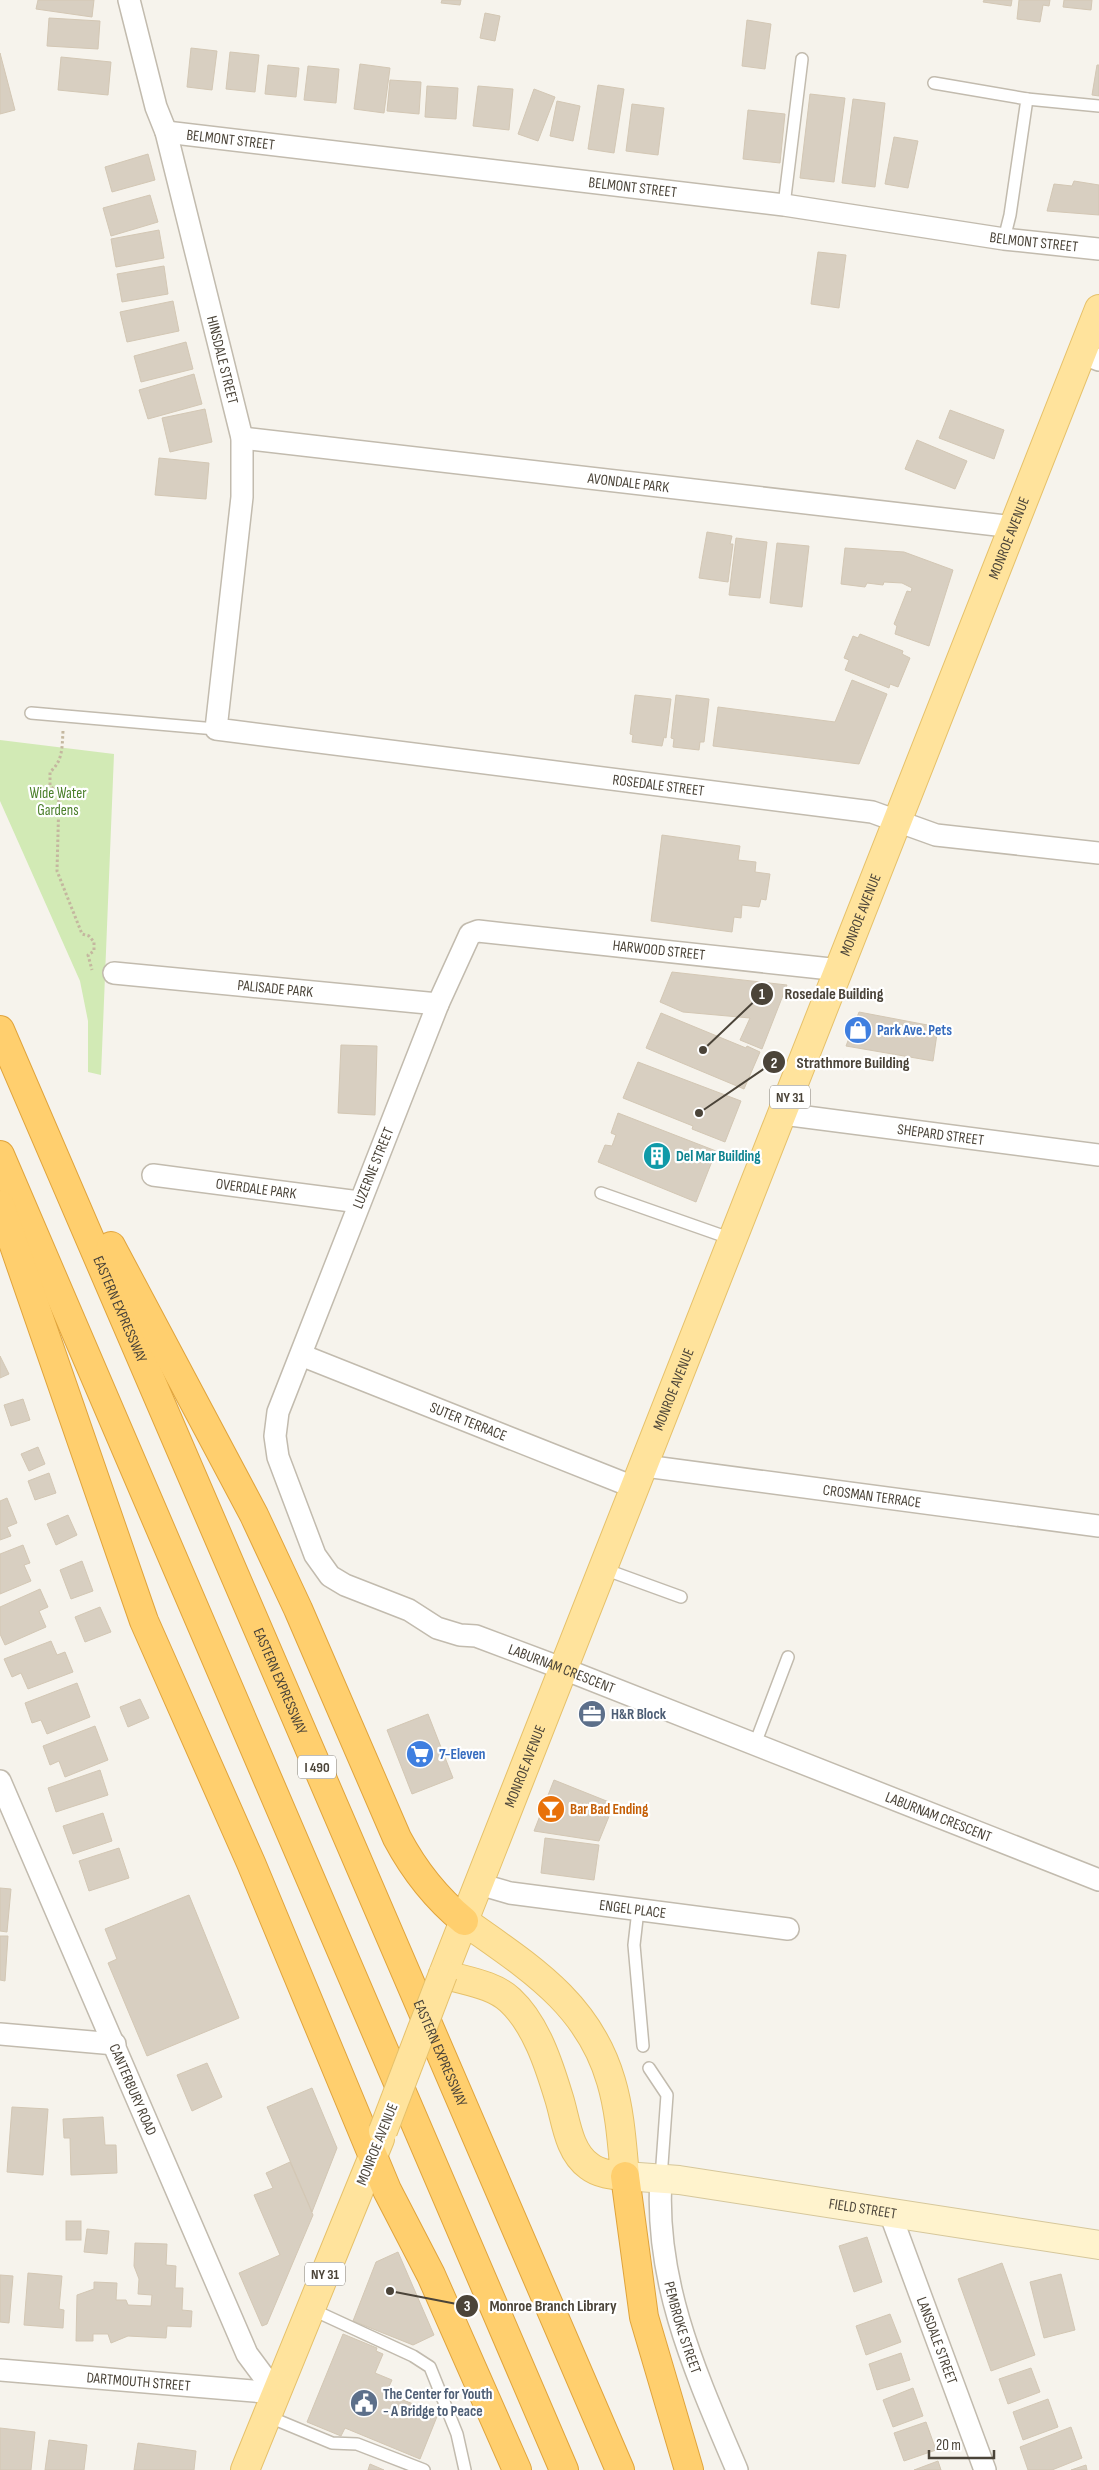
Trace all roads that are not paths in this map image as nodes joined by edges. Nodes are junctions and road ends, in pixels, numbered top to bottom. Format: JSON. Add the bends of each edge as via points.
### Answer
{"nodes":[{"id":1,"x":129,"y":0,"type":"edge"},
{"id":2,"x":802,"y":59,"type":"dead end"},
{"id":3,"x":934,"y":83,"type":"dead end"},
{"id":4,"x":1027,"y":99,"type":"junction"},
{"id":5,"x":1099,"y":106,"type":"edge"},
{"id":6,"x":166,"y":132,"type":"junction"},
{"id":7,"x":784,"y":205,"type":"junction"},
{"id":8,"x":1004,"y":239,"type":"junction"},
{"id":9,"x":1099,"y":249,"type":"edge"},
{"id":10,"x":1099,"y":309,"type":"edge"},
{"id":11,"x":1090,"y":357,"type":"edge"},
{"id":12,"x":242,"y":438,"type":"junction"},
{"id":13,"x":1014,"y":527,"type":"junction"},
{"id":14,"x":31,"y":713,"type":"dead end"},
{"id":15,"x":216,"y":729,"type":"junction"},
{"id":16,"x":898,"y":823,"type":"junction"},
{"id":17,"x":1099,"y":853,"type":"edge"},
{"id":18,"x":478,"y":931,"type":"joint"},
{"id":19,"x":840,"y":970,"type":"junction"},
{"id":20,"x":114,"y":973,"type":"road end"},
{"id":21,"x":438,"y":1004,"type":"junction"},
{"id":22,"x":0,"y":1030,"type":"edge"},
{"id":23,"x":14,"y":1064,"type":"junction"},
{"id":24,"x":783,"y":1114,"type":"junction"},
{"id":25,"x":0,"y":1155,"type":"edge"},
{"id":26,"x":1099,"y":1156,"type":"edge"},
{"id":27,"x":153,"y":1175,"type":"dead end"},
{"id":28,"x":601,"y":1194,"type":"dead end"},
{"id":29,"x":359,"y":1202,"type":"junction"},
{"id":30,"x":0,"y":1205,"type":"edge"},
{"id":31,"x":734,"y":1240,"type":"junction"},
{"id":32,"x":301,"y":1355,"type":"junction"},
{"id":33,"x":278,"y":1412,"type":"joint"},
{"id":34,"x":641,"y":1477,"type":"junction"},
{"id":35,"x":1099,"y":1526,"type":"edge"},
{"id":36,"x":604,"y":1569,"type":"junction"},
{"id":37,"x":681,"y":1597,"type":"dead end"},
{"id":38,"x":788,"y":1657,"type":"dead end"},
{"id":39,"x":564,"y":1669,"type":"junction"},
{"id":40,"x":755,"y":1744,"type":"junction"},
{"id":41,"x":0,"y":1781,"type":"edge"},
{"id":42,"x":1099,"y":1880,"type":"edge"},
{"id":43,"x":479,"y":1884,"type":"junction"},
{"id":44,"x":638,"y":1910,"type":"junction"},
{"id":45,"x":464,"y":1921,"type":"junction"},
{"id":46,"x":788,"y":1929,"type":"dead end"},
{"id":47,"x":443,"y":1974,"type":"junction"},
{"id":48,"x":0,"y":2034,"type":"edge"},
{"id":49,"x":115,"y":2044,"type":"junction"},
{"id":50,"x":643,"y":2046,"type":"dead end"},
{"id":51,"x":649,"y":2068,"type":"dead end"},
{"id":52,"x":378,"y":2143,"type":"junction"},
{"id":53,"x":625,"y":2176,"type":"junction"},
{"id":54,"x":662,"y":2178,"type":"junction"},
{"id":55,"x":890,"y":2213,"type":"junction"},
{"id":56,"x":1099,"y":2245,"type":"edge"},
{"id":57,"x":311,"y":2309,"type":"junction"},
{"id":58,"x":0,"y":2370,"type":"edge"},
{"id":59,"x":272,"y":2405,"type":"junction"},
{"id":60,"x":245,"y":2470,"type":"edge"},
{"id":61,"x":424,"y":2470,"type":"edge"},
{"id":62,"x":465,"y":2470,"type":"edge"},
{"id":63,"x":517,"y":2470,"type":"edge"},
{"id":64,"x":564,"y":2470,"type":"edge"},
{"id":65,"x":620,"y":2470,"type":"edge"},
{"id":66,"x":689,"y":2470,"type":"edge"},
{"id":67,"x":737,"y":2470,"type":"edge"},
{"id":68,"x":985,"y":2470,"type":"edge"}],
"edges":[{"from":1,"to":6,"type":"street","name":"HINSDALE STREET","via":[[156,107]]},
{"from":2,"to":7,"type":"lane"},
{"from":3,"to":4,"type":"lane"},
{"from":4,"to":5,"type":"lane"},
{"from":4,"to":8,"type":"lane"},
{"from":6,"to":7,"type":"street","name":"BELMONT STREET"},
{"from":6,"to":12,"type":"street","name":"HINSDALE STREET"},
{"from":7,"to":8,"type":"street","name":"BELMONT STREET"},
{"from":8,"to":9,"type":"street","name":"BELMONT STREET"},
{"from":10,"to":11,"type":"main road","name":"MONROE AVENUE","number":"NY 31"},
{"from":11,"to":13,"type":"main road","name":"MONROE AVENUE","number":"NY 31"},
{"from":12,"to":13,"type":"street","name":"AVONDALE PARK"},
{"from":12,"to":15,"type":"street","name":"HINSDALE STREET","via":[[242,497]]},
{"from":13,"to":16,"type":"main road","name":"MONROE AVENUE","number":"NY 31"},
{"from":14,"to":15,"type":"lane"},
{"from":15,"to":16,"type":"street","name":"ROSEDALE STREET","via":[[872,812]]},
{"from":16,"to":17,"type":"street","name":"ROSEDALE STREET","via":[[936,835]]},
{"from":16,"to":19,"type":"main road","name":"MONROE AVENUE","number":"NY 31"},
{"from":18,"to":19,"type":"street","name":"HARWOOD STREET"},
{"from":18,"to":21,"type":"street","name":"LUZERNE STREET","via":[[466,940]]},
{"from":19,"to":24,"type":"main road","name":"MONROE AVENUE","number":"NY 31"},
{"from":20,"to":21,"type":"street","name":"PALISADE PARK"},
{"from":21,"to":29,"type":"street","name":"LUZERNE STREET"},
{"from":22,"to":23,"type":"highway","name":"EASTERN EXPRESSWAY","number":"I 490"},
{"from":23,"to":45,"type":"highway","via":[[254,1515],[397,1838],[436,1895]]},
{"from":23,"to":65,"type":"highway","name":"EASTERN EXPRESSWAY","number":"I 490"},
{"from":24,"to":26,"type":"street","name":"SHEPARD STREET"},
{"from":24,"to":31,"type":"main road","name":"MONROE AVENUE","number":"NY 31"},
{"from":25,"to":64,"type":"highway"},
{"from":27,"to":29,"type":"street","name":"OVERDALE PARK"},
{"from":28,"to":31,"type":"lane"},
{"from":29,"to":32,"type":"street","name":"LUZERNE STREET"},
{"from":30,"to":52,"type":"highway","via":[[144,1622]]},
{"from":31,"to":34,"type":"main road","name":"MONROE AVENUE","number":"NY 31"},
{"from":32,"to":33,"type":"street","name":"LUZERNE STREET"},
{"from":32,"to":34,"type":"street","name":"SUTER TERRACE"},
{"from":33,"to":39,"type":"street","name":"LABURNAM CRESCENT","via":[[275,1436],[278,1457],[314,1554],[324,1570],[345,1585],[409,1610],[437,1628],[476,1636]]},
{"from":34,"to":35,"type":"street","name":"CROSMAN TERRACE"},
{"from":34,"to":36,"type":"main road","name":"MONROE AVENUE","number":"NY 31"},
{"from":36,"to":37,"type":"lane"},
{"from":36,"to":39,"type":"main road","name":"MONROE AVENUE","number":"NY 31"},
{"from":38,"to":40,"type":"lane"},
{"from":39,"to":40,"type":"street","name":"LABURNAM CRESCENT"},
{"from":39,"to":43,"type":"main road","name":"MONROE AVENUE","number":"NY 31"},
{"from":40,"to":42,"type":"street","name":"LABURNAM CRESCENT"},
{"from":41,"to":49,"type":"street","name":"CANTERBURY ROAD"},
{"from":43,"to":44,"type":"street","name":"ENGEL PLACE","via":[[510,1893]]},
{"from":43,"to":45,"type":"main road","name":"MONROE AVENUE","number":"NY 31"},
{"from":44,"to":46,"type":"street","name":"ENGEL PLACE"},
{"from":44,"to":50,"type":"lane","via":[[634,1945]]},
{"from":45,"to":47,"type":"main road","name":"MONROE AVENUE","number":"NY 31"},
{"from":45,"to":53,"type":"main road","via":[[552,1986],[587,2029],[611,2082]]},
{"from":47,"to":52,"type":"main road","name":"MONROE AVENUE","number":"NY 31","bridge":true},
{"from":47,"to":53,"type":"main road","via":[[494,1990],[510,2000],[525,2018],[544,2057],[579,2157],[596,2170]]},
{"from":48,"to":49,"type":"street"},
{"from":49,"to":59,"type":"street","name":"CANTERBURY ROAD"},
{"from":51,"to":54,"type":"lane","via":[[667,2095]]},
{"from":52,"to":57,"type":"main road","name":"MONROE AVENUE","number":"NY 31"},
{"from":52,"to":63,"type":"highway","via":[[387,2190],[431,2275]]},
{"from":53,"to":54,"type":"street","name":"FIELD STREET"},
{"from":53,"to":66,"type":"highway","via":[[644,2317]]},
{"from":54,"to":55,"type":"street","name":"FIELD STREET"},
{"from":54,"to":67,"type":"street","name":"PEMBROKE STREET","via":[[661,2218],[675,2310],[691,2362]]},
{"from":55,"to":56,"type":"street","name":"FIELD STREET"},
{"from":55,"to":68,"type":"street","name":"LANSDALE STREET"},
{"from":57,"to":59,"type":"main road","name":"MONROE AVENUE","number":"NY 31"},
{"from":57,"to":62,"type":"lane","via":[[430,2367],[457,2434]]},
{"from":58,"to":59,"type":"street","name":"DARTMOUTH STREET"},
{"from":59,"to":60,"type":"main road","name":"MONROE AVENUE","number":"NY 31"},
{"from":59,"to":61,"type":"lane","via":[[332,2443],[357,2444]]}]}
